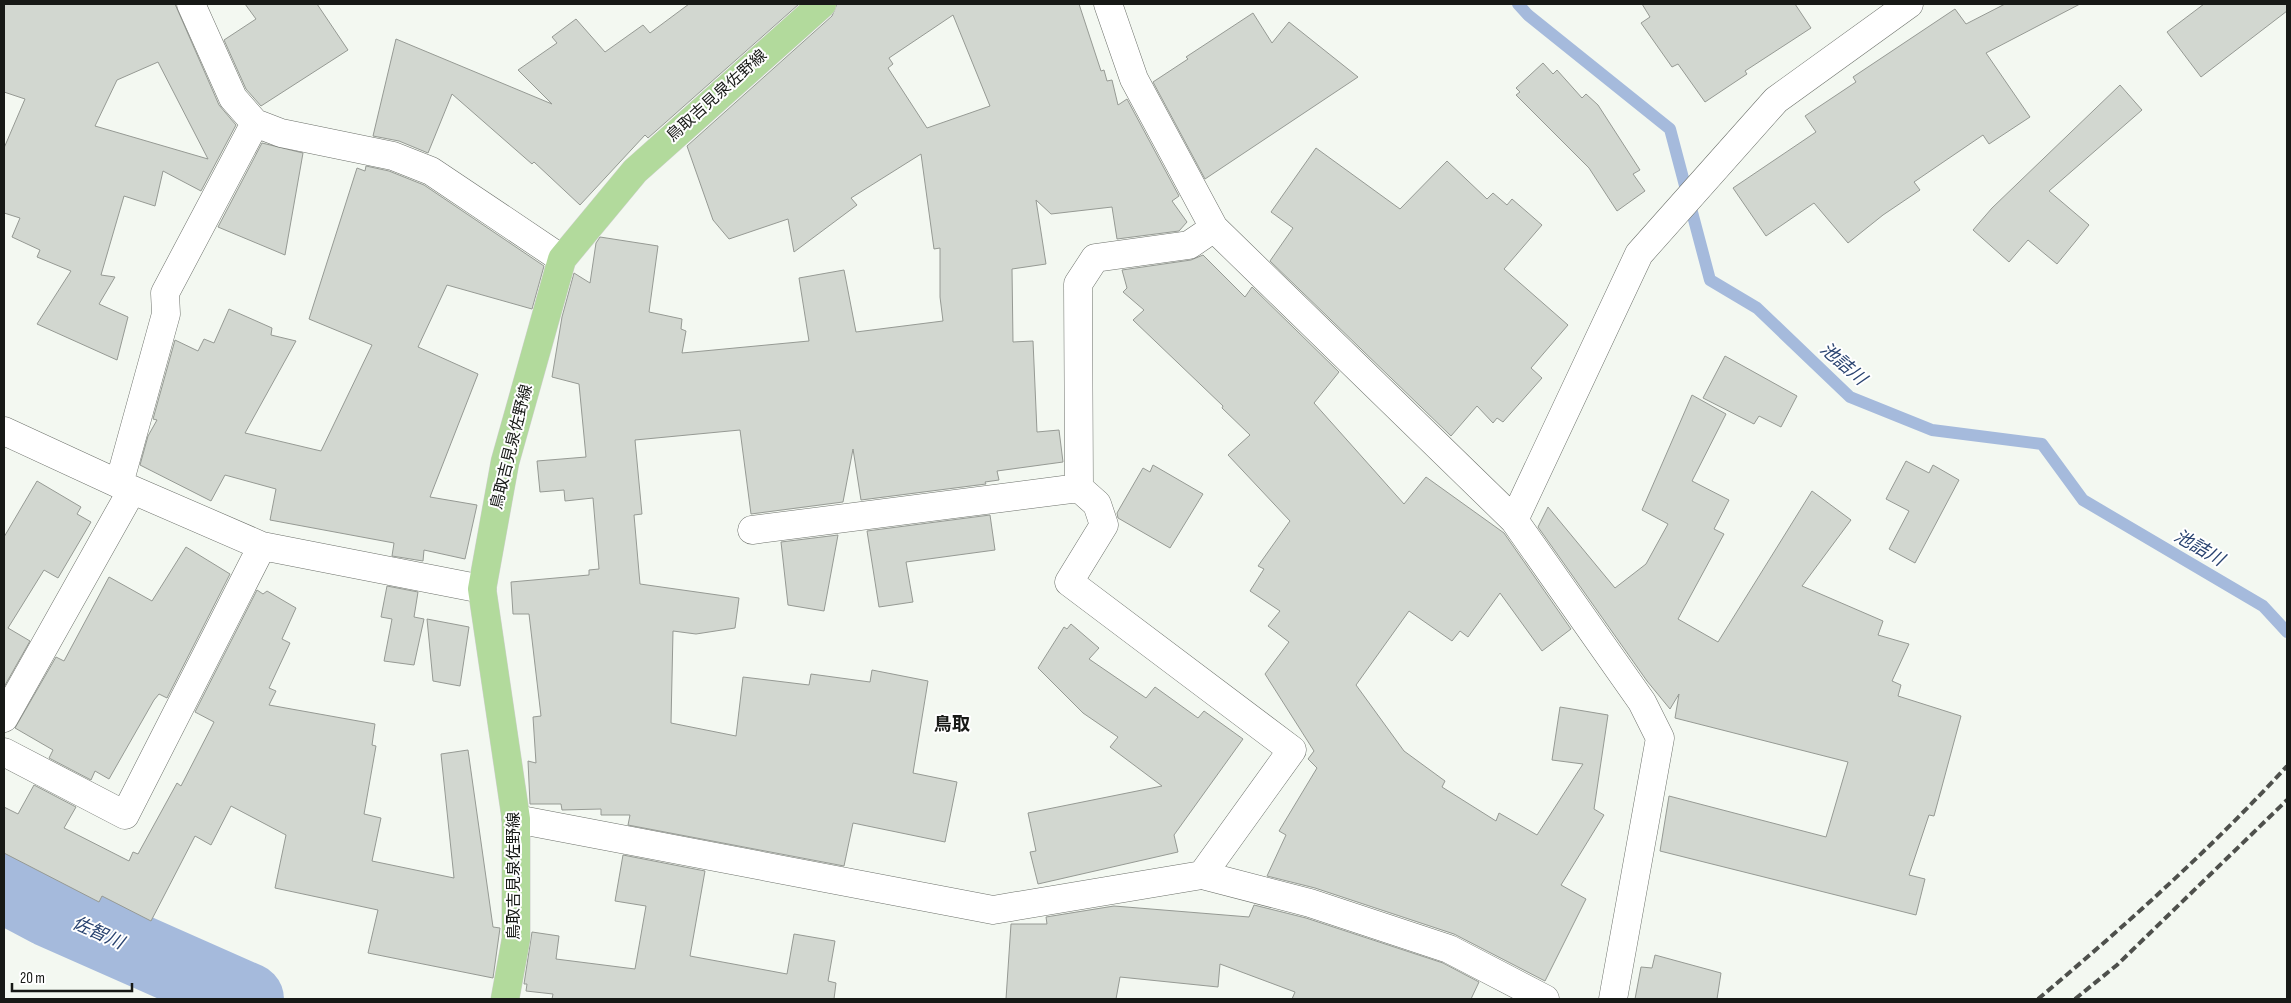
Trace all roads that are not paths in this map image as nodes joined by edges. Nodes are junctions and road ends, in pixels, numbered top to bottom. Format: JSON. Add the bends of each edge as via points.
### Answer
{"nodes":[{"id":1,"x":192,"y":4,"type":"edge"},
{"id":2,"x":822,"y":4,"type":"edge"},
{"id":3,"x":1108,"y":4,"type":"edge"},
{"id":4,"x":1909,"y":4,"type":"edge"},
{"id":5,"x":255,"y":123,"type":"junction"},
{"id":6,"x":1214,"y":228,"type":"junction"},
{"id":7,"x":562,"y":259,"type":"junction"},
{"id":8,"x":4,"y":430,"type":"edge"},
{"id":9,"x":125,"y":487,"type":"junction"},
{"id":10,"x":1079,"y":488,"type":"junction"},
{"id":11,"x":1514,"y":520,"type":"junction"},
{"id":12,"x":752,"y":530,"type":"dead end"},
{"id":13,"x":262,"y":546,"type":"junction"},
{"id":14,"x":482,"y":589,"type":"junction"},
{"id":15,"x":4,"y":718,"type":"edge"},
{"id":16,"x":4,"y":752,"type":"edge"},
{"id":17,"x":516,"y":820,"type":"junction"},
{"id":18,"x":1202,"y":875,"type":"junction"},
{"id":19,"x":505,"y":999,"type":"edge"},
{"id":20,"x":1545,"y":999,"type":"edge"},
{"id":21,"x":1613,"y":999,"type":"edge"}],
"edges":[{"from":1,"to":5,"type":"street","via":[[233,98]]},
{"from":2,"to":7,"type":"main road","name":"鳥取吉見泉佐野線","via":[[635,171]]},
{"from":3,"to":6,"type":"street","via":[[1134,79]]},
{"from":4,"to":11,"type":"street","via":[[1776,100],[1639,254]]},
{"from":5,"to":7,"type":"street","via":[[281,133],[392,156],[431,171]]},
{"from":5,"to":9,"type":"street","via":[[165,293],[166,314]]},
{"from":6,"to":10,"type":"street","via":[[1189,245],[1095,258],[1078,284]]},
{"from":6,"to":11,"type":"street"},
{"from":7,"to":14,"type":"main road","name":"鳥取吉見泉佐野線","via":[[505,462]]},
{"from":8,"to":9,"type":"street"},
{"from":9,"to":13,"type":"street"},
{"from":9,"to":15,"type":"street"},
{"from":10,"to":12,"type":"street"},
{"from":10,"to":18,"type":"street","via":[[1097,504],[1104,525],[1068,582],[1292,750]]},
{"from":11,"to":21,"type":"street","via":[[1642,702],[1660,738]]},
{"from":13,"to":14,"type":"street"},
{"from":13,"to":16,"type":"street","via":[[125,815]]},
{"from":14,"to":17,"type":"main road","name":"鳥取吉見泉佐野線"},
{"from":17,"to":18,"type":"street","via":[[993,910]]},
{"from":17,"to":19,"type":"main road","name":"鳥取吉見泉佐野線","via":[[516,939]]},
{"from":18,"to":20,"type":"street","via":[[1310,903],[1448,949]]}]}
